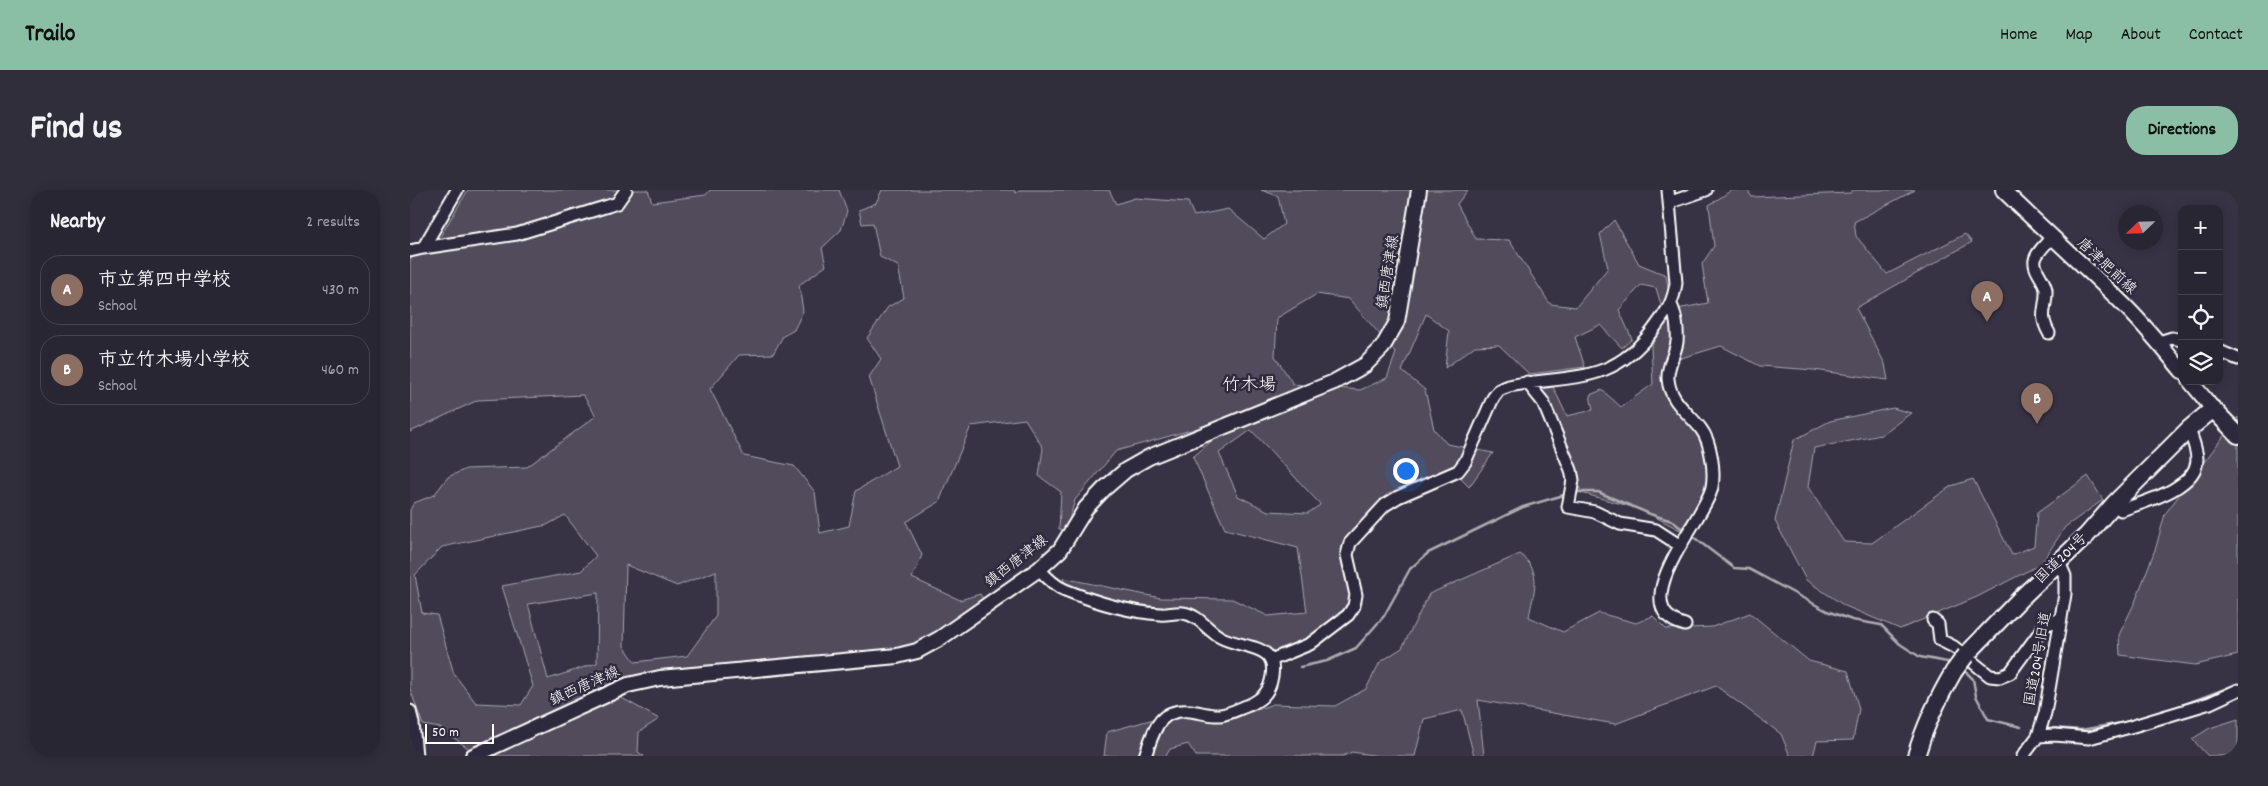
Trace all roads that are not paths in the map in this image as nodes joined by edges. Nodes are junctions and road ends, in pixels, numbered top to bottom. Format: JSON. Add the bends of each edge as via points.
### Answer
{"nodes":[{"id":1,"x":457,"y":190,"type":"edge"},
{"id":2,"x":626,"y":190,"type":"edge"},
{"id":3,"x":1419,"y":190,"type":"edge"},
{"id":4,"x":1668,"y":190,"type":"edge"},
{"id":5,"x":1706,"y":190,"type":"edge"},
{"id":6,"x":2003,"y":190,"type":"edge"},
{"id":7,"x":1670,"y":204,"type":"junction"},
{"id":8,"x":2051,"y":238,"type":"junction"},
{"id":9,"x":423,"y":248,"type":"junction"},
{"id":10,"x":410,"y":252,"type":"edge"},
{"id":11,"x":1671,"y":305,"type":"junction"},
{"id":12,"x":2049,"y":333,"type":"dead end"},
{"id":13,"x":2178,"y":339,"type":"edge"},
{"id":14,"x":2159,"y":342,"type":"junction"},
{"id":15,"x":2223,"y":352,"type":"edge"},
{"id":16,"x":2238,"y":358,"type":"edge"},
{"id":17,"x":2178,"y":366,"type":"edge"},
{"id":18,"x":1527,"y":382,"type":"junction"},
{"id":19,"x":2193,"y":385,"type":"edge"},
{"id":20,"x":2213,"y":409,"type":"junction"},
{"id":21,"x":2189,"y":429,"type":"junction"},
{"id":22,"x":2238,"y":435,"type":"edge"},
{"id":23,"x":2114,"y":504,"type":"junction"},
{"id":24,"x":1681,"y":542,"type":"junction"},
{"id":25,"x":2059,"y":562,"type":"junction"},
{"id":26,"x":1039,"y":569,"type":"junction"},
{"id":27,"x":2061,"y":619,"type":"junction"},
{"id":28,"x":1934,"y":620,"type":"dead end"},
{"id":29,"x":1685,"y":625,"type":"dead end"},
{"id":30,"x":1271,"y":660,"type":"junction"},
{"id":31,"x":2238,"y":690,"type":"edge"},
{"id":32,"x":410,"y":712,"type":"edge"},
{"id":33,"x":2038,"y":736,"type":"junction"},
{"id":34,"x":416,"y":756,"type":"edge"},
{"id":35,"x":473,"y":756,"type":"edge"},
{"id":36,"x":1146,"y":756,"type":"edge"},
{"id":37,"x":1916,"y":756,"type":"edge"},
{"id":38,"x":2023,"y":756,"type":"edge"}],
"edges":[{"from":1,"to":9,"type":"street"},
{"from":2,"to":9,"type":"street","via":[[617,203],[517,234]]},
{"from":3,"to":26,"type":"main road","name":"鎮西唐津線","via":[[1397,322],[1382,348],[1365,365],[1334,382],[1126,470],[1086,508],[1060,550]]},
{"from":4,"to":7,"type":"street"},
{"from":5,"to":7,"type":"street"},
{"from":6,"to":8,"type":"main road","name":"唐津肥前線"},
{"from":7,"to":11,"type":"street","via":[[1676,283]]},
{"from":8,"to":12,"type":"street","via":[[2034,263],[2046,291],[2043,322]]},
{"from":8,"to":14,"type":"main road","name":"唐津肥前線"},
{"from":9,"to":10,"type":"street"},
{"from":11,"to":18,"type":"street","via":[[1633,354],[1610,369]]},
{"from":11,"to":24,"type":"street","via":[[1677,343],[1669,366],[1671,390],[1675,401],[1707,439],[1714,476],[1709,499]]},
{"from":13,"to":14,"type":"street"},
{"from":14,"to":17,"type":"main road","name":"唐津肥前線"},
{"from":15,"to":16,"type":"street"},
{"from":18,"to":24,"type":"street","via":[[1543,402],[1571,470],[1574,480],[1568,507],[1595,512],[1620,524],[1656,530]]},
{"from":18,"to":30,"type":"street","via":[[1499,390],[1458,471],[1385,505],[1350,543],[1348,561],[1356,595],[1348,615],[1310,644]]},
{"from":19,"to":20,"type":"main road"},
{"from":20,"to":21,"type":"highway","name":"国道204号"},
{"from":20,"to":22,"type":"highway"},
{"from":21,"to":23,"type":"highway","name":"国道204号"},
{"from":21,"to":23,"type":"street","via":[[2197,459],[2194,473],[2185,483],[2121,510]]},
{"from":23,"to":25,"type":"highway","name":"国道204号"},
{"from":24,"to":29,"type":"street","via":[[1661,591],[1668,617]]},
{"from":25,"to":27,"type":"street","name":"国道204号旧道","via":[[2065,576]]},
{"from":25,"to":37,"type":"highway","name":"国道204号","bridge":true,"via":[[1954,671],[1924,730]]},
{"from":26,"to":30,"type":"street","via":[[1063,590],[1132,611],[1183,613],[1198,619],[1230,642],[1258,648]]},
{"from":26,"to":35,"type":"main road","name":"鎮西唐津線","via":[[918,651],[897,656],[660,678],[628,685]]},
{"from":27,"to":28,"type":"street","via":[[2045,625],[2010,672],[2000,677],[1990,676],[1940,640],[1938,624]]},
{"from":27,"to":33,"type":"street","name":"国道204号旧道","via":[[2045,714]]},
{"from":30,"to":36,"type":"street","via":[[1273,672],[1266,695],[1219,715],[1190,711],[1167,714],[1153,733]]},
{"from":31,"to":33,"type":"street","via":[[2210,703],[2089,738]]},
{"from":32,"to":34,"type":"street"},
{"from":33,"to":38,"type":"street","name":"国道204号旧道"}]}
